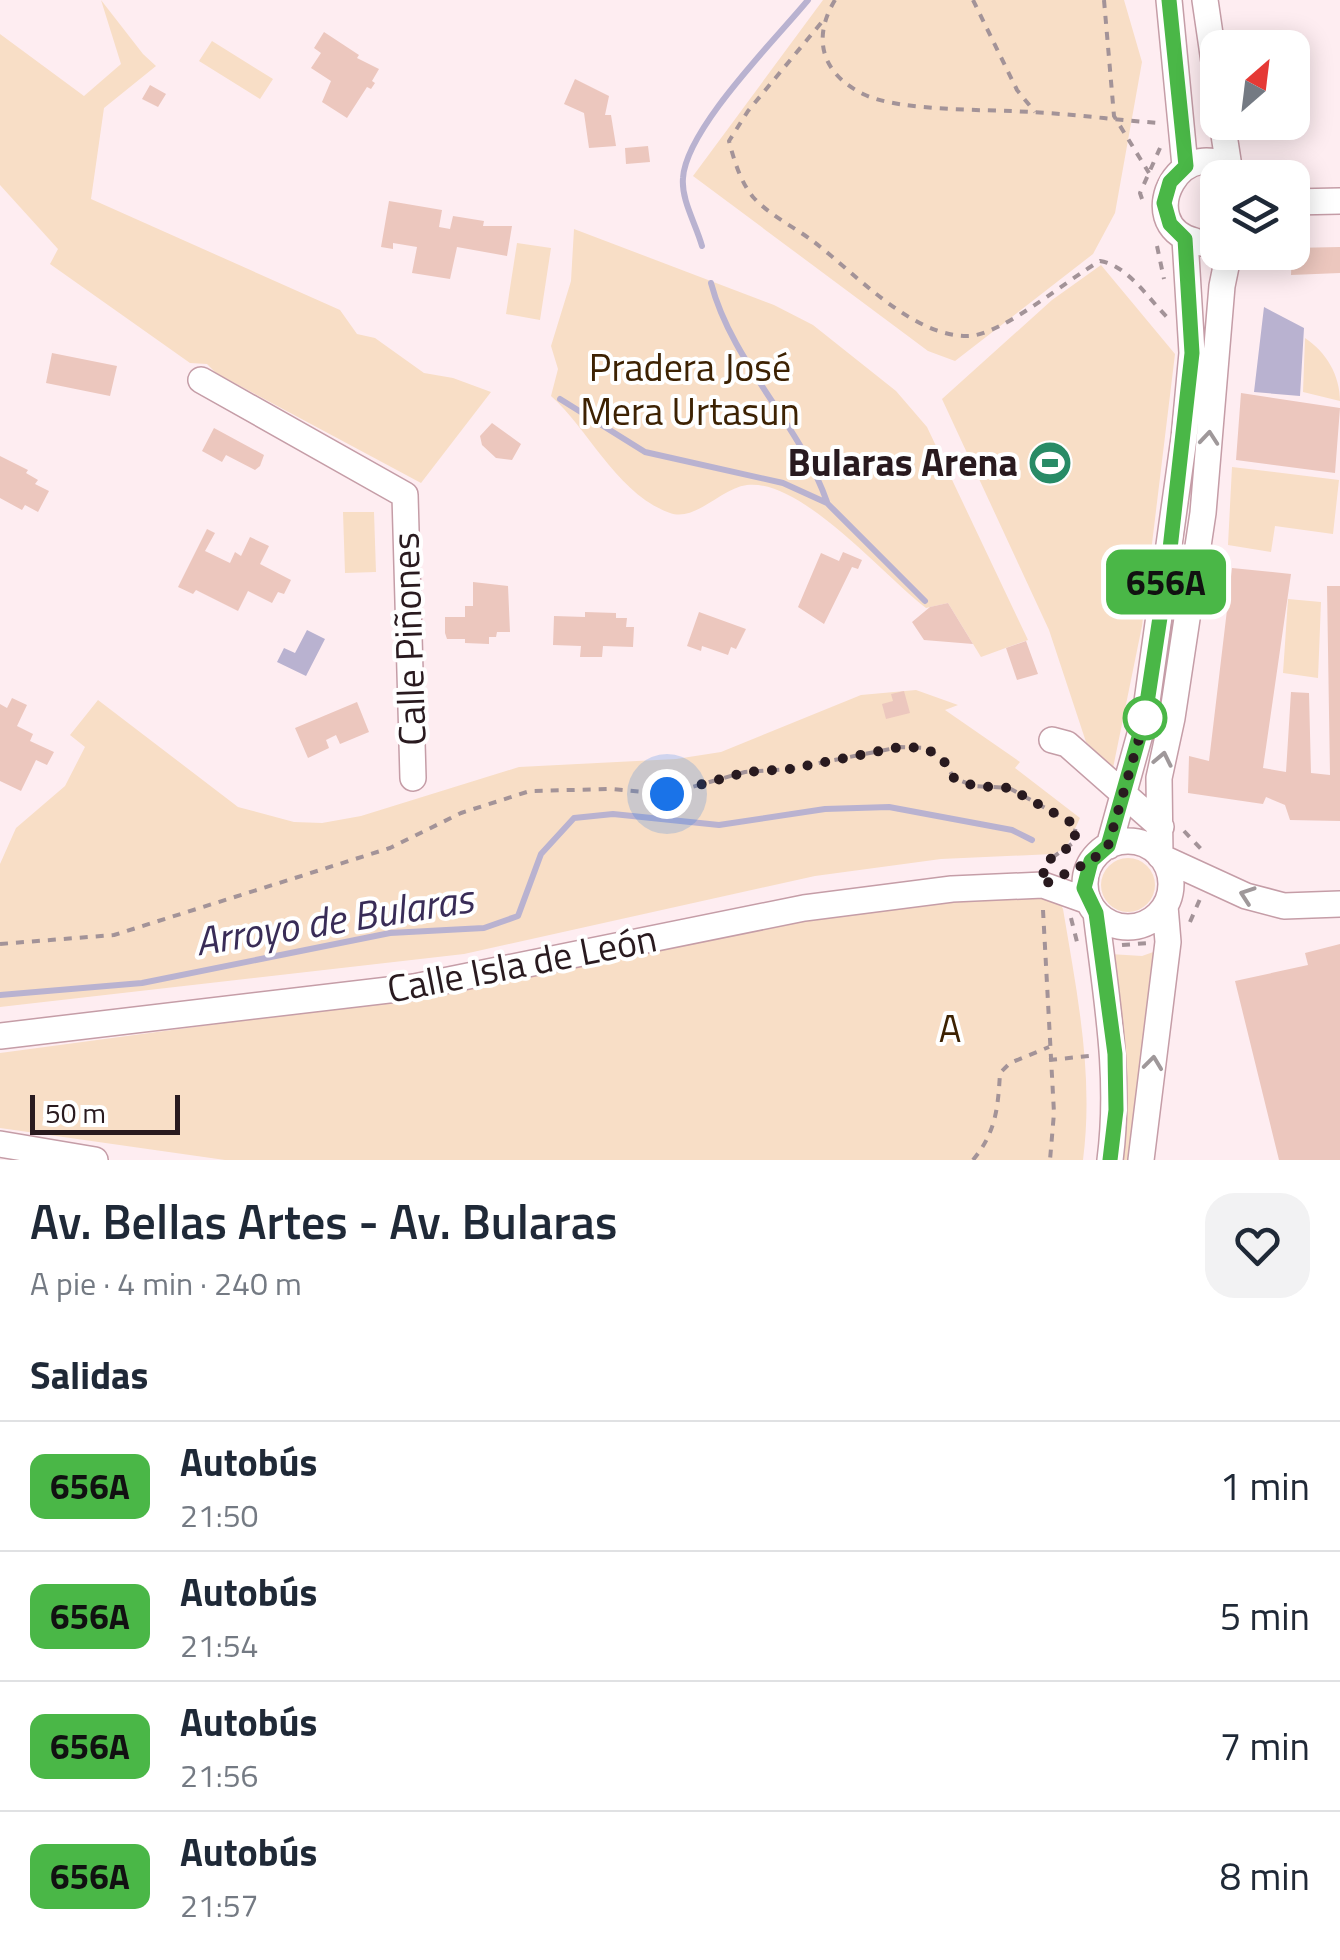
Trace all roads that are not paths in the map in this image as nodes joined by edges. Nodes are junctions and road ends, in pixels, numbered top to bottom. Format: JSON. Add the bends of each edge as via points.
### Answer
{"nodes":[{"id":1,"x":1169,"y":0,"type":"edge"},
{"id":2,"x":1204,"y":0,"type":"edge"},
{"id":3,"x":1209,"y":30,"type":"edge"},
{"id":4,"x":1200,"y":162,"type":"edge"},
{"id":5,"x":1186,"y":166,"type":"junction"},
{"id":6,"x":1340,"y":201,"type":"edge"},
{"id":7,"x":1310,"y":202,"type":"edge"},
{"id":8,"x":1185,"y":239,"type":"junction"},
{"id":9,"x":1200,"y":243,"type":"edge"},
{"id":10,"x":1225,"y":270,"type":"edge"},
{"id":11,"x":201,"y":380,"type":"dead end"},
{"id":12,"x":413,"y":778,"type":"dead end"},
{"id":13,"x":1121,"y":806,"type":"junction"},
{"id":14,"x":1162,"y":827,"type":"junction"},
{"id":15,"x":1100,"y":854,"type":"junction"},
{"id":16,"x":1160,"y":857,"type":"junction"},
{"id":17,"x":1043,"y":885,"type":"junction"},
{"id":18,"x":1340,"y":904,"type":"edge"},
{"id":19,"x":1165,"y":906,"type":"junction"},
{"id":20,"x":1092,"y":907,"type":"junction"},
{"id":21,"x":0,"y":1036,"type":"edge"},
{"id":22,"x":0,"y":1144,"type":"edge"},
{"id":23,"x":95,"y":1160,"type":"edge"},
{"id":24,"x":1110,"y":1160,"type":"edge"},
{"id":25,"x":1141,"y":1160,"type":"edge"}],
"edges":[{"from":1,"to":5,"type":"street"},
{"from":2,"to":3,"type":"street"},
{"from":4,"to":5,"type":"street"},
{"from":5,"to":8,"type":"street","via":[[1170,182],[1164,203],[1170,224]]},
{"from":6,"to":7,"type":"street"},
{"from":8,"to":9,"type":"street"},
{"from":8,"to":13,"type":"street","via":[[1192,353],[1184,438],[1145,716]]},
{"from":14,"to":10,"type":"street","one_way":true,"via":[[1159,778],[1203,512]]},
{"from":11,"to":12,"type":"street","name":"Calle Piñones","via":[[405,495]]},
{"from":13,"to":14,"type":"street"},
{"from":13,"to":15,"type":"street"},
{"from":14,"to":16,"type":"street"},
{"from":15,"to":16,"type":"street","via":[[1136,842]]},
{"from":15,"to":17,"type":"street","name":"Calle Isla de León"},
{"from":15,"to":20,"type":"street","via":[[1084,888]]},
{"from":18,"to":16,"type":"street","one_way":true,"via":[[1284,906]]},
{"from":16,"to":19,"type":"street","via":[[1170,881]]},
{"from":17,"to":20,"type":"street","name":"Calle Isla de León"},
{"from":17,"to":21,"type":"street","name":"Calle Isla de León","via":[[952,888],[804,908],[414,987]]},
{"from":19,"to":20,"type":"street","via":[[1140,926],[1108,923]]},
{"from":25,"to":19,"type":"street","one_way":true,"via":[[1166,960]]},
{"from":20,"to":24,"type":"street","via":[[1115,1054]]},
{"from":22,"to":23,"type":"street"}]}
